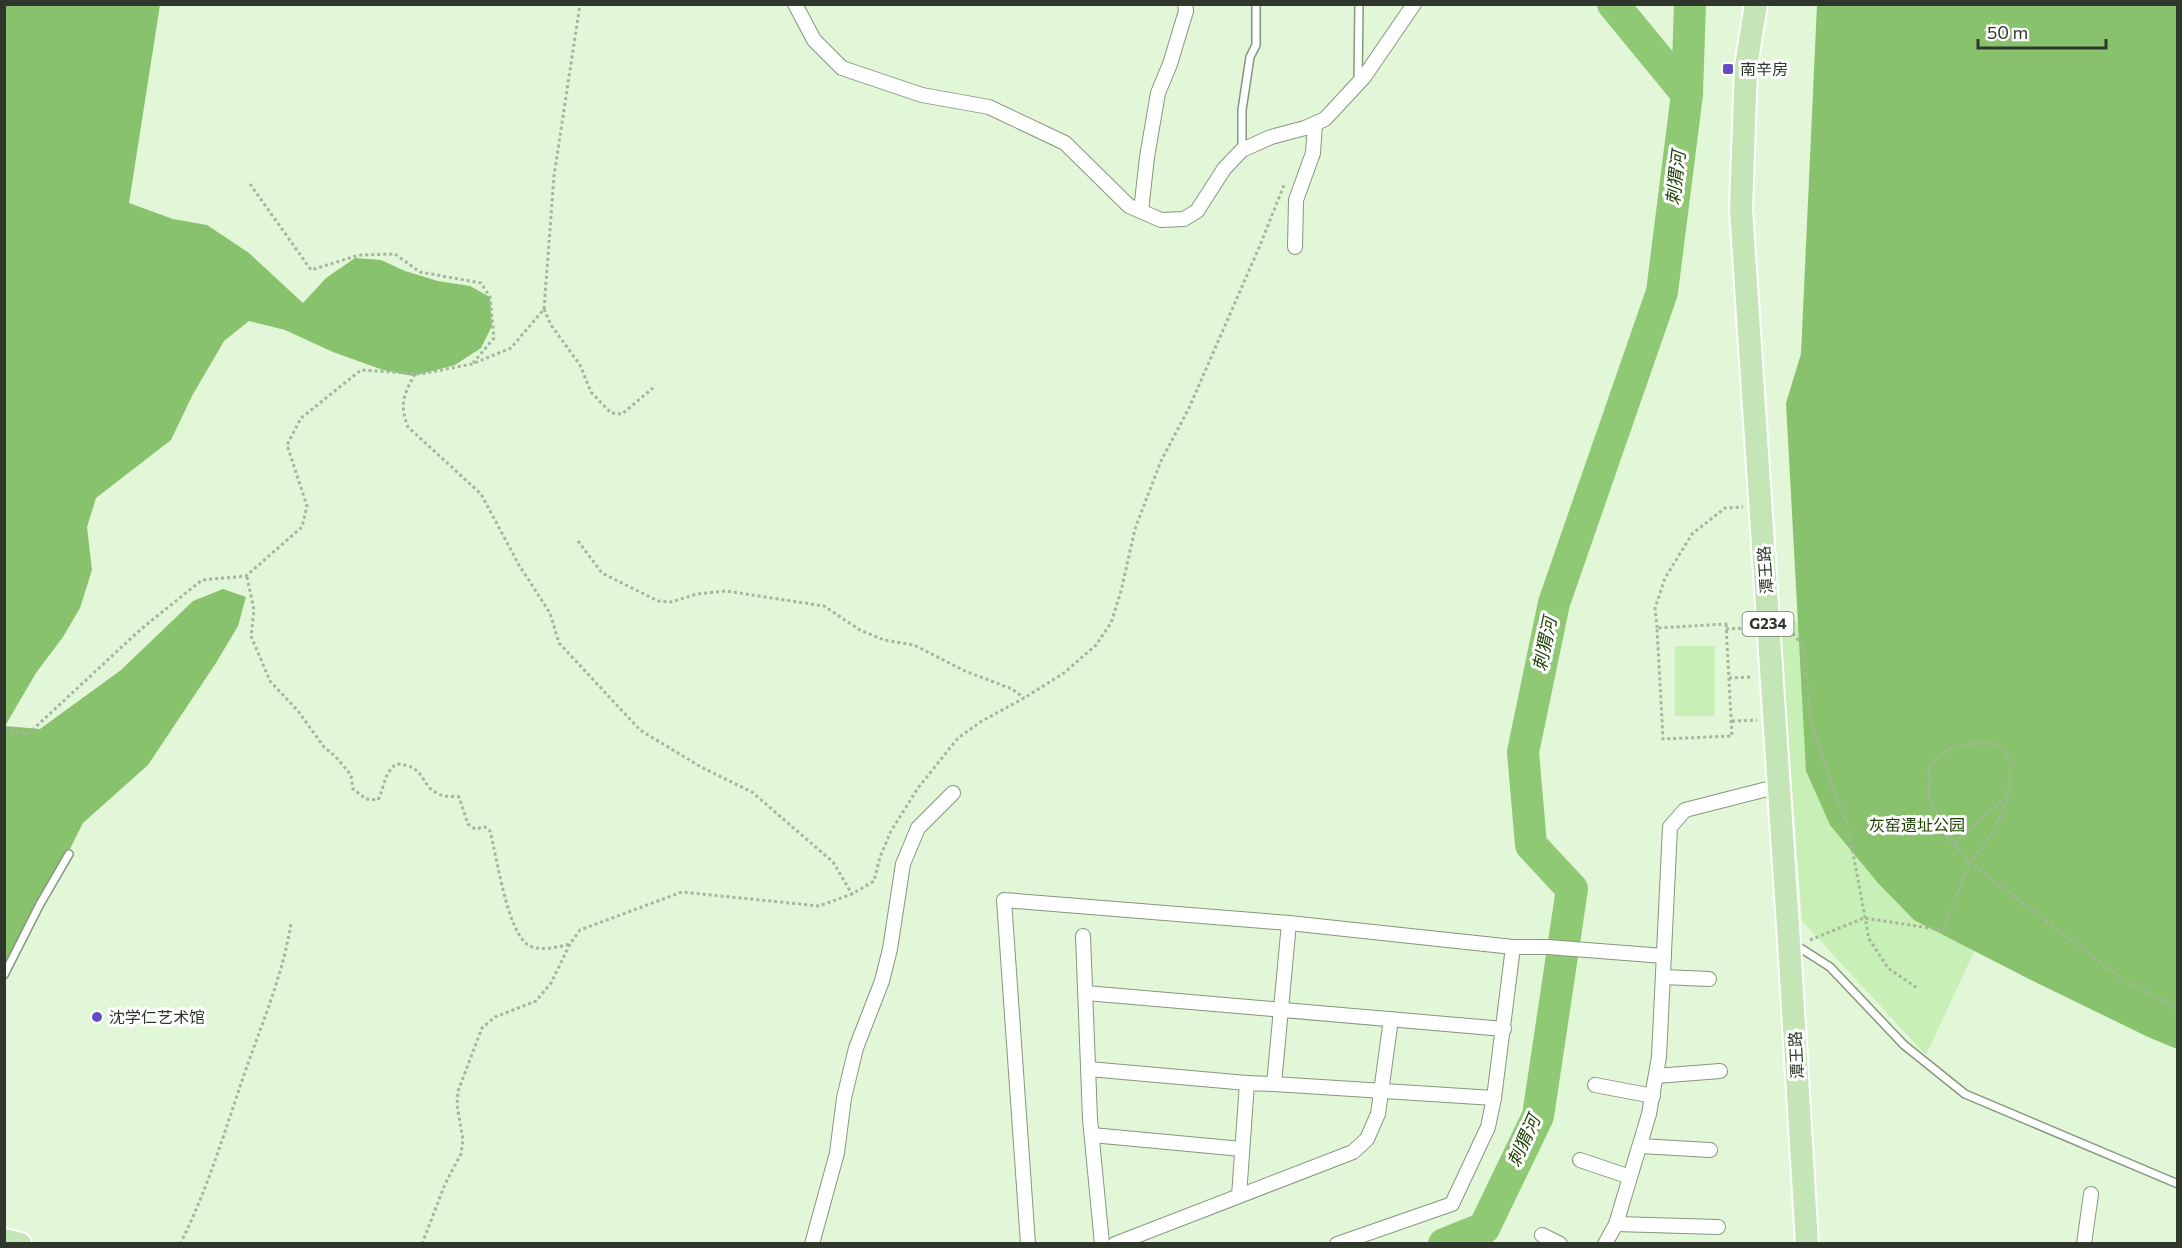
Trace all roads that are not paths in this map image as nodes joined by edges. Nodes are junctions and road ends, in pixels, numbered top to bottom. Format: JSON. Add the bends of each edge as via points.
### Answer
{"nodes":[{"id":1,"x":795,"y":4,"type":"edge"},
{"id":2,"x":1185,"y":4,"type":"edge"},
{"id":3,"x":1256,"y":4,"type":"edge"},
{"id":4,"x":1359,"y":4,"type":"edge"},
{"id":5,"x":1414,"y":4,"type":"edge"},
{"id":6,"x":1756,"y":4,"type":"edge"},
{"id":7,"x":1358,"y":84,"type":"junction"},
{"id":8,"x":1315,"y":124,"type":"junction"},
{"id":9,"x":1242,"y":150,"type":"junction"},
{"id":10,"x":1141,"y":211,"type":"junction"},
{"id":11,"x":1295,"y":247,"type":"dead end"},
{"id":12,"x":1779,"y":786,"type":"junction"},
{"id":13,"x":953,"y":793,"type":"dead end"},
{"id":14,"x":69,"y":854,"type":"dead end"},
{"id":15,"x":1289,"y":923,"type":"junction"},
{"id":16,"x":1083,"y":936,"type":"dead end"},
{"id":17,"x":1794,"y":944,"type":"junction"},
{"id":18,"x":1514,"y":947,"type":"junction"},
{"id":19,"x":1664,"y":956,"type":"junction"},
{"id":20,"x":4,"y":975,"type":"edge"},
{"id":21,"x":1663,"y":977,"type":"junction"},
{"id":22,"x":1709,"y":979,"type":"dead end"},
{"id":23,"x":1086,"y":993,"type":"junction"},
{"id":24,"x":1281,"y":1010,"type":"junction"},
{"id":25,"x":1391,"y":1019,"type":"junction"},
{"id":26,"x":1503,"y":1029,"type":"junction"},
{"id":27,"x":1089,"y":1069,"type":"junction"},
{"id":28,"x":1720,"y":1071,"type":"dead end"},
{"id":29,"x":1656,"y":1076,"type":"junction"},
{"id":30,"x":1247,"y":1083,"type":"junction"},
{"id":31,"x":1274,"y":1084,"type":"junction"},
{"id":32,"x":1595,"y":1085,"type":"dead end"},
{"id":33,"x":1381,"y":1091,"type":"junction"},
{"id":34,"x":1653,"y":1096,"type":"junction"},
{"id":35,"x":1494,"y":1098,"type":"junction"},
{"id":36,"x":1092,"y":1135,"type":"junction"},
{"id":37,"x":1640,"y":1146,"type":"junction"},
{"id":38,"x":1242,"y":1149,"type":"junction"},
{"id":39,"x":1710,"y":1150,"type":"dead end"},
{"id":40,"x":1580,"y":1160,"type":"dead end"},
{"id":41,"x":1630,"y":1177,"type":"junction"},
{"id":42,"x":2178,"y":1184,"type":"edge"},
{"id":43,"x":2091,"y":1194,"type":"dead end"},
{"id":44,"x":1239,"y":1196,"type":"junction"},
{"id":45,"x":1616,"y":1224,"type":"junction"},
{"id":46,"x":1718,"y":1227,"type":"dead end"},
{"id":47,"x":1542,"y":1235,"type":"dead end"},
{"id":48,"x":4,"y":1240,"type":"edge"},
{"id":49,"x":20,"y":1244,"type":"edge"},
{"id":50,"x":812,"y":1244,"type":"edge"},
{"id":51,"x":1028,"y":1244,"type":"edge"},
{"id":52,"x":1102,"y":1244,"type":"edge"},
{"id":53,"x":1115,"y":1244,"type":"edge"},
{"id":54,"x":1337,"y":1244,"type":"edge"},
{"id":55,"x":1560,"y":1244,"type":"edge"},
{"id":56,"x":1605,"y":1244,"type":"edge"},
{"id":57,"x":1807,"y":1244,"type":"edge"},
{"id":58,"x":2084,"y":1244,"type":"edge"}],
"edges":[{"from":1,"to":10,"type":"street","via":[[814,40],[842,68],[922,95],[989,107],[1065,143],[1130,206]]},
{"from":2,"to":10,"type":"street","via":[[1170,64],[1158,93]]},
{"from":3,"to":9,"type":"lane","via":[[1256,45],[1250,57],[1242,110]]},
{"from":4,"to":7,"type":"lane"},
{"from":5,"to":7,"type":"street"},
{"from":6,"to":12,"type":"highway","name":"潭王路","number":"G234","via":[[1746,66],[1741,209]]},
{"from":7,"to":8,"type":"street","via":[[1325,119]]},
{"from":8,"to":9,"type":"street"},
{"from":8,"to":11,"type":"street","via":[[1313,153],[1296,200]]},
{"from":9,"to":10,"type":"street","via":[[1224,169],[1197,211],[1184,219],[1161,220]]},
{"from":12,"to":17,"type":"highway","name":"潭王路","number":"G234"},
{"from":12,"to":19,"type":"street","via":[[1685,810],[1670,827]]},
{"from":13,"to":50,"type":"street","via":[[918,828],[903,864],[890,949],[856,1048],[837,1153]]},
{"from":14,"to":20,"type":"lane"},
{"from":15,"to":18,"type":"street"},
{"from":15,"to":24,"type":"street"},
{"from":15,"to":51,"type":"street","via":[[1004,900]]},
{"from":16,"to":23,"type":"street"},
{"from":17,"to":42,"type":"lane","via":[[1830,967],[1904,1044],[1965,1094]]},
{"from":17,"to":57,"type":"highway","name":"潭王路","number":"G234"},
{"from":18,"to":19,"type":"street"},
{"from":18,"to":26,"type":"street"},
{"from":19,"to":21,"type":"street"},
{"from":21,"to":22,"type":"street"},
{"from":21,"to":29,"type":"street"},
{"from":23,"to":24,"type":"street"},
{"from":23,"to":27,"type":"street"},
{"from":24,"to":25,"type":"street"},
{"from":24,"to":31,"type":"street"},
{"from":25,"to":26,"type":"street"},
{"from":25,"to":33,"type":"street"},
{"from":26,"to":35,"type":"street"},
{"from":27,"to":30,"type":"street"},
{"from":27,"to":36,"type":"street"},
{"from":28,"to":29,"type":"street"},
{"from":29,"to":34,"type":"street"},
{"from":30,"to":31,"type":"street"},
{"from":30,"to":38,"type":"street"},
{"from":31,"to":33,"type":"street"},
{"from":32,"to":34,"type":"street"},
{"from":33,"to":35,"type":"street"},
{"from":33,"to":44,"type":"street","via":[[1378,1114],[1367,1139],[1353,1152]]},
{"from":34,"to":37,"type":"street"},
{"from":35,"to":54,"type":"street","via":[[1488,1127],[1452,1204]]},
{"from":36,"to":38,"type":"street"},
{"from":36,"to":52,"type":"street"},
{"from":37,"to":39,"type":"street"},
{"from":37,"to":41,"type":"street"},
{"from":38,"to":44,"type":"street"},
{"from":40,"to":41,"type":"street"},
{"from":41,"to":45,"type":"street"},
{"from":43,"to":58,"type":"street"},
{"from":44,"to":53,"type":"street"},
{"from":45,"to":46,"type":"street"},
{"from":45,"to":56,"type":"street"},
{"from":47,"to":55,"type":"street"},
{"from":48,"to":49,"type":"highway"}]}
